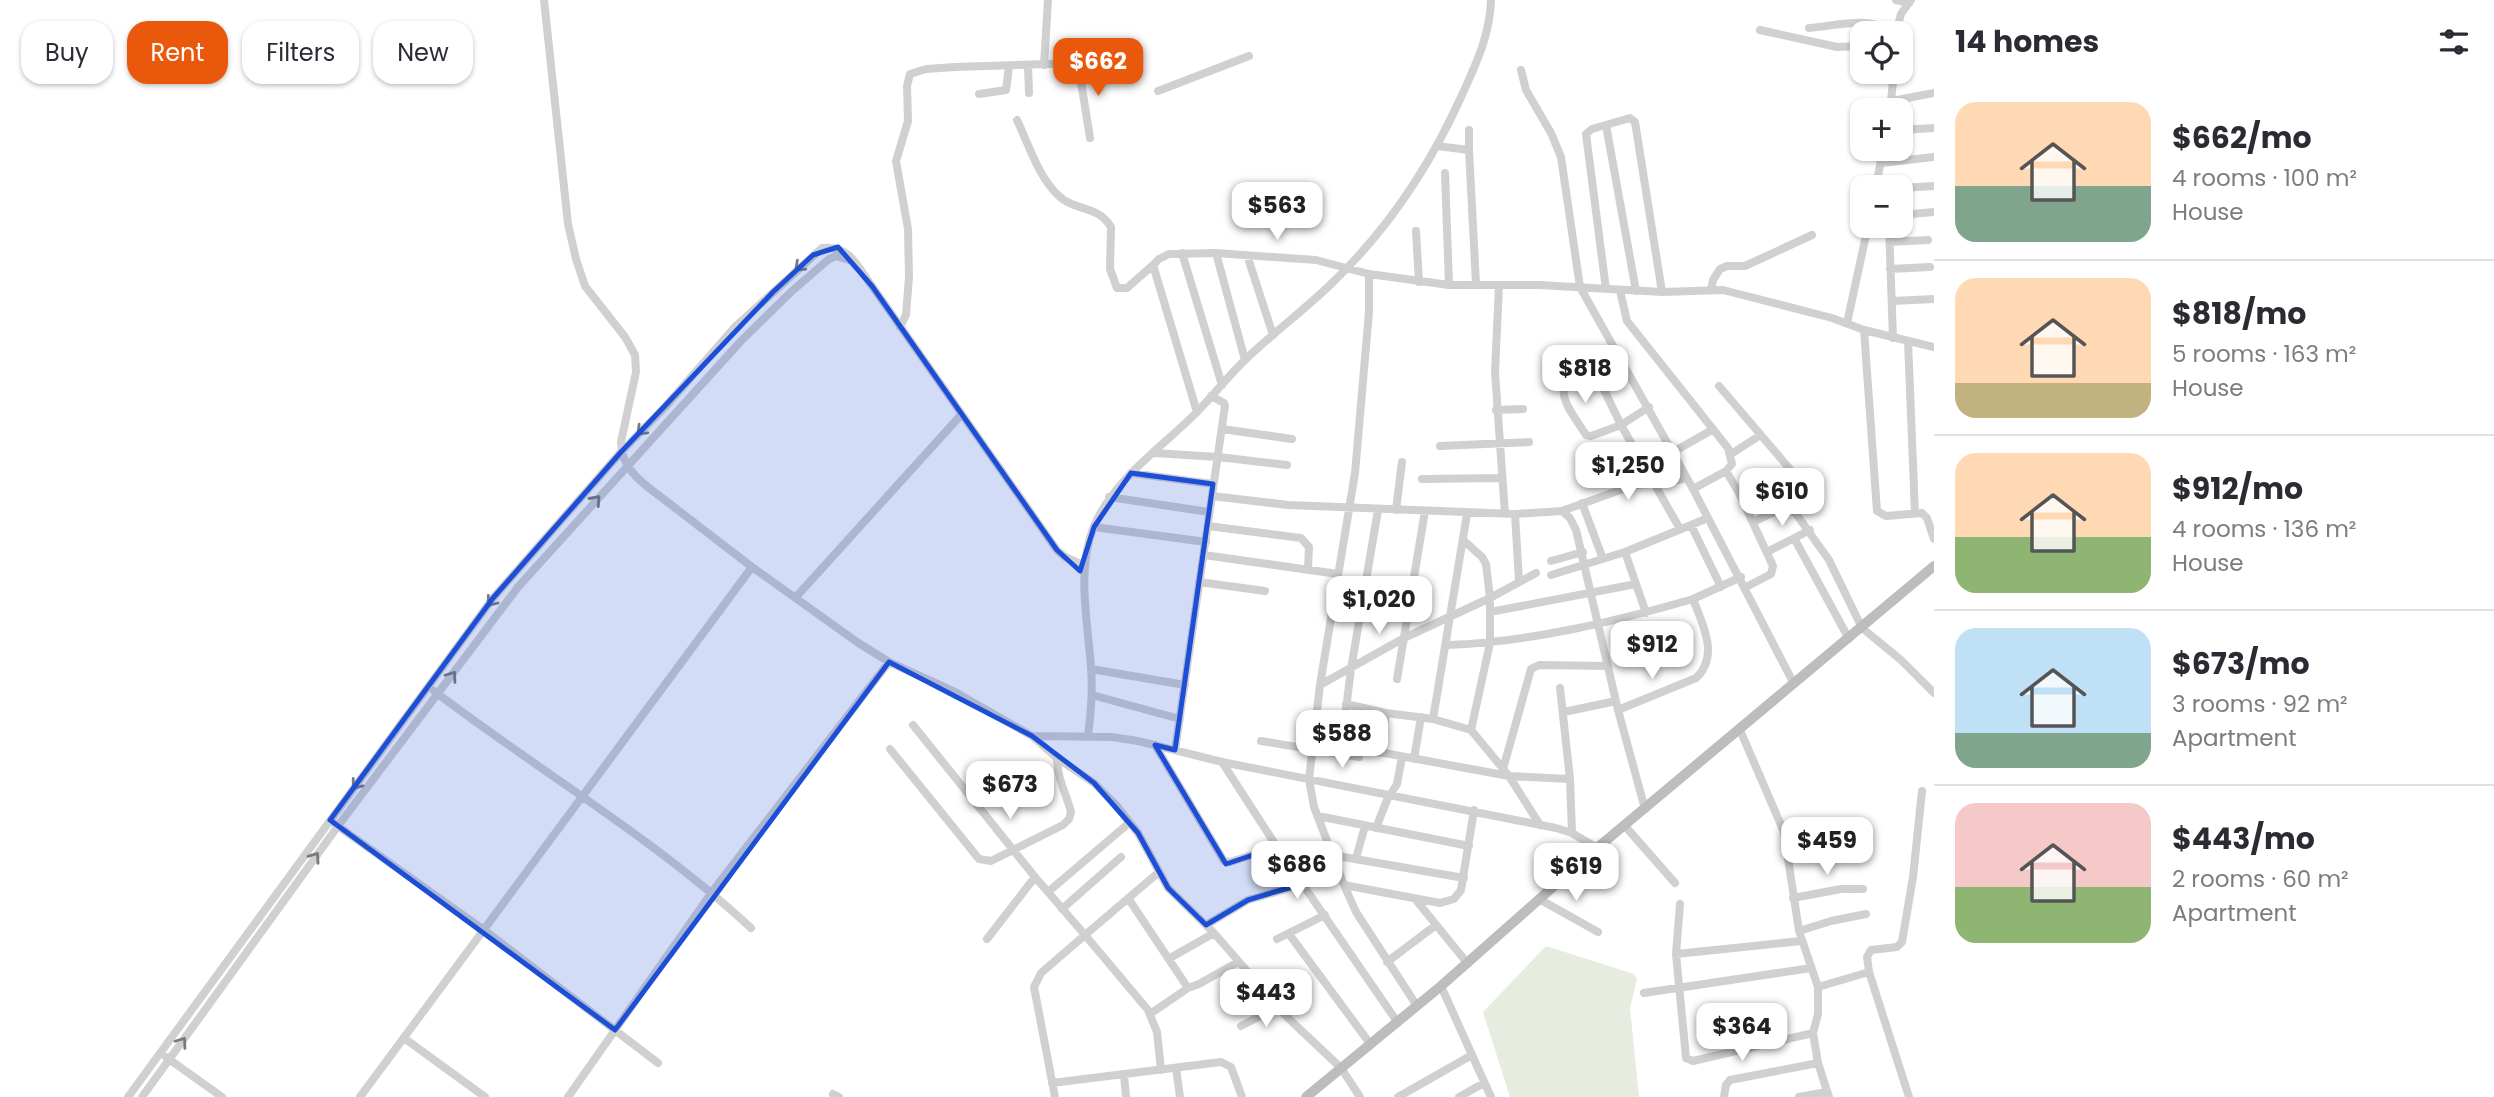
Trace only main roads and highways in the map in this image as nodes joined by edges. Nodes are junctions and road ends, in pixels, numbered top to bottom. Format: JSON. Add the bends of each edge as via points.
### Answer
{"nodes":[{"id":1,"x":1934,"y":566,"type":"edge"},
{"id":2,"x":1306,"y":1097,"type":"edge"}],
"edges":[{"from":1,"to":2,"type":"main road"}]}
